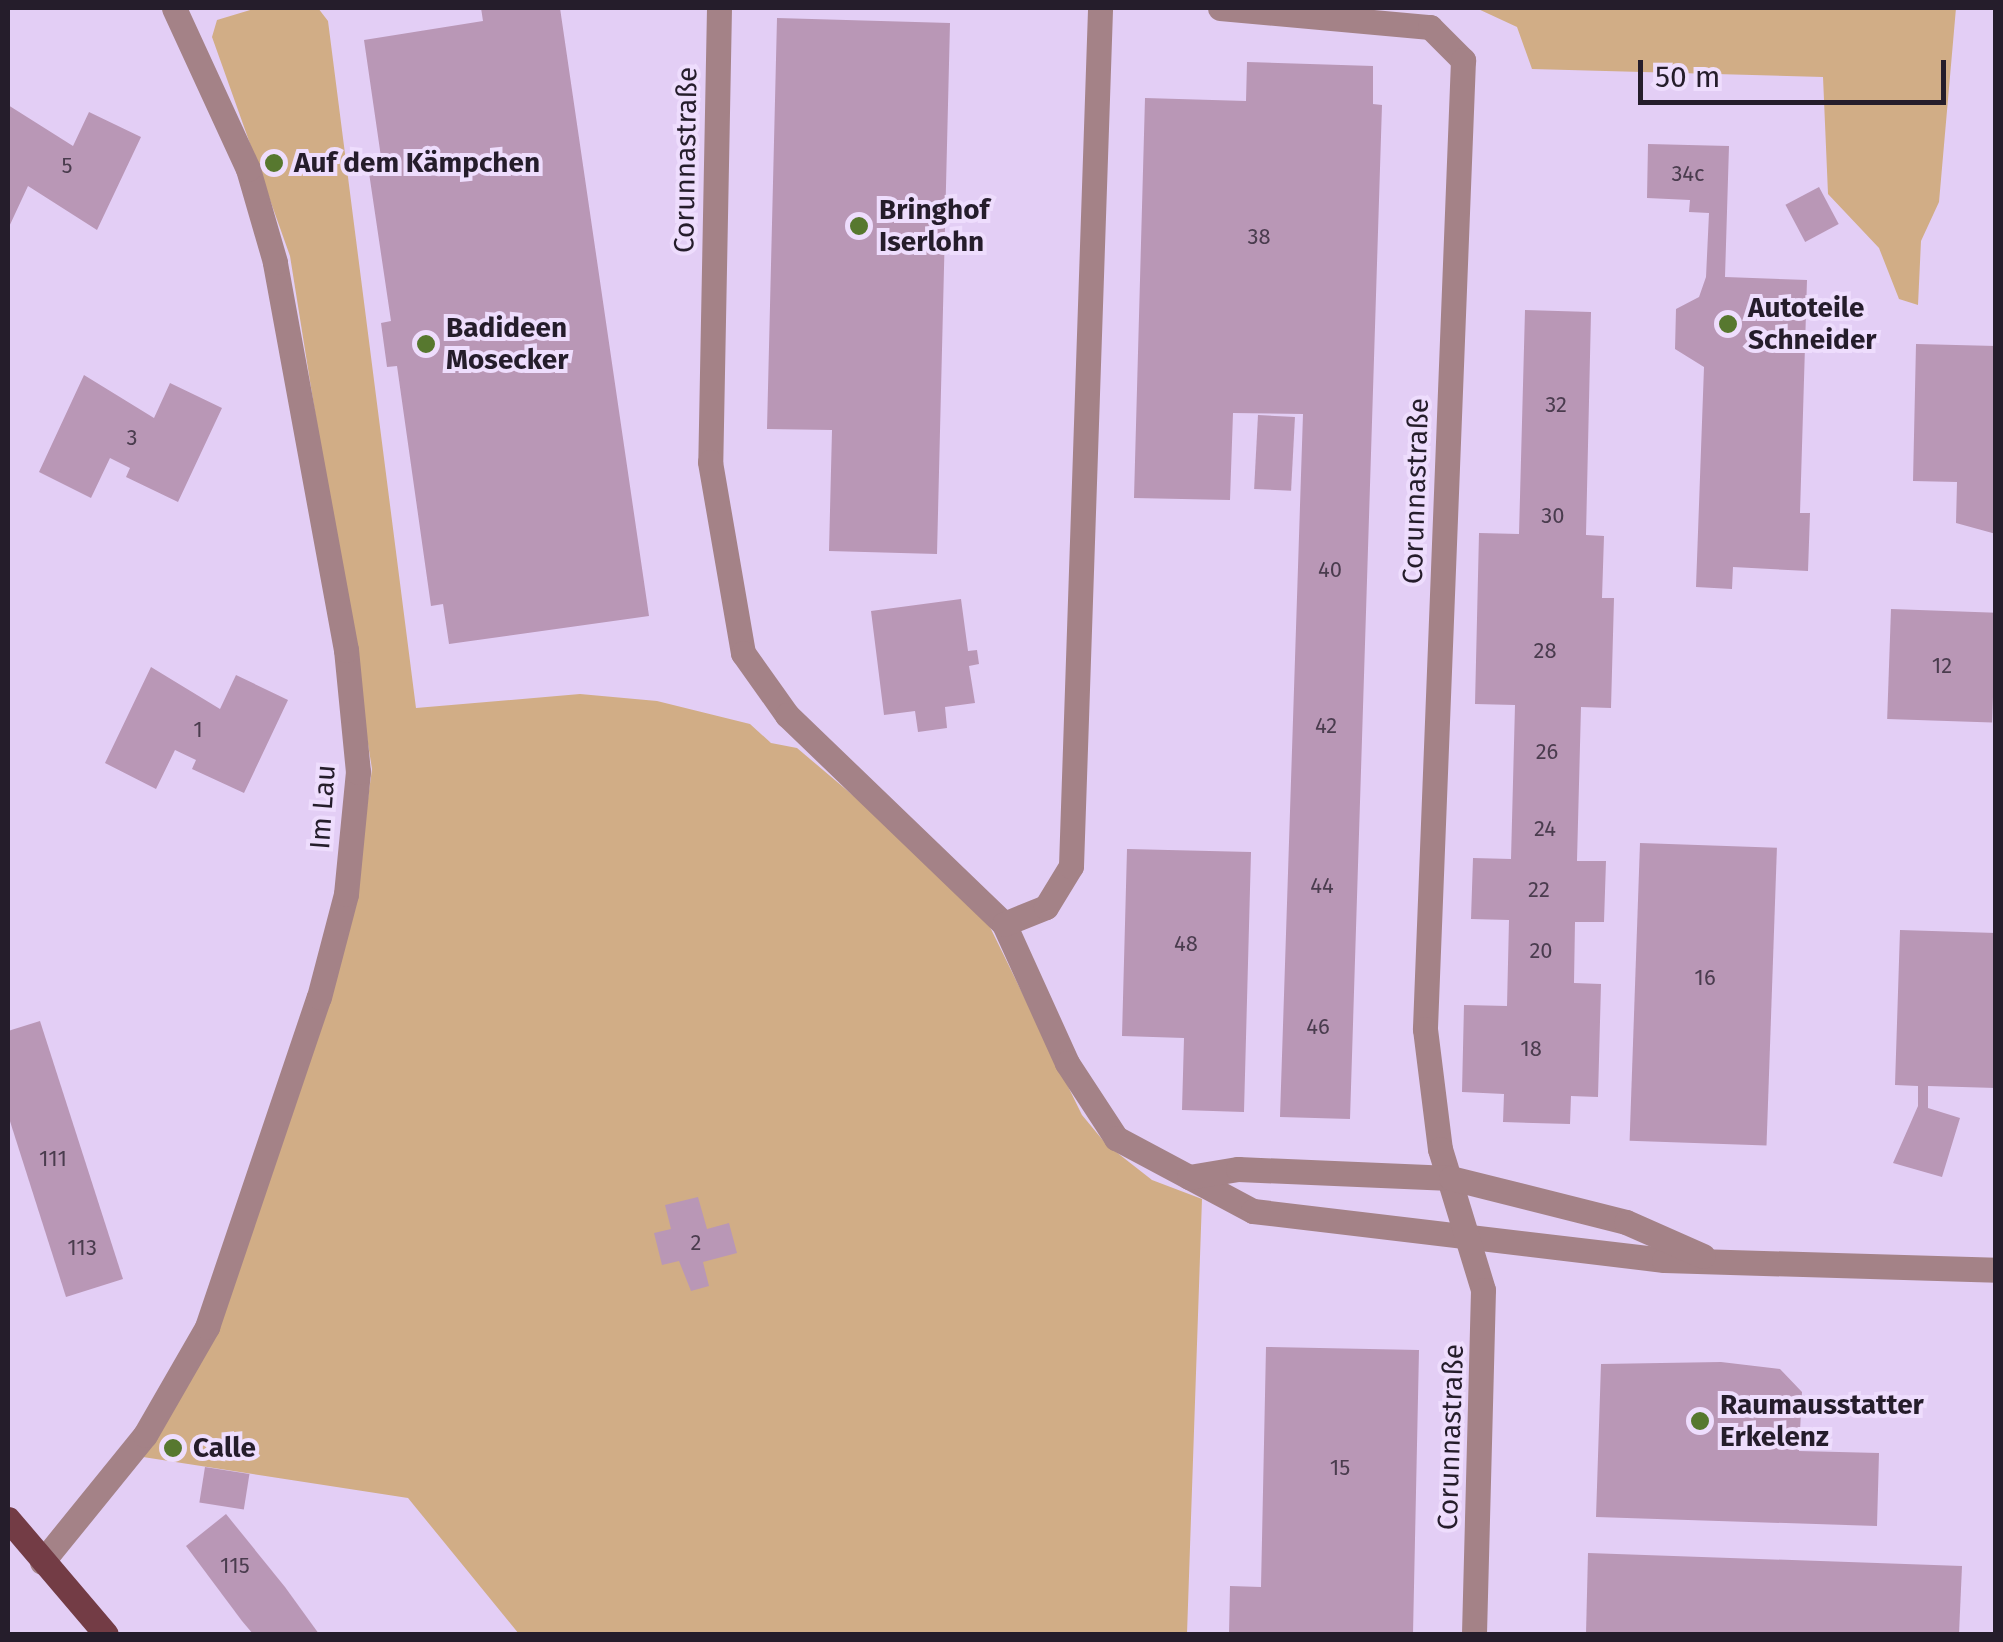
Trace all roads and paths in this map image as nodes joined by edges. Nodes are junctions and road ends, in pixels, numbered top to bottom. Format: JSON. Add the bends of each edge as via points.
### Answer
{"nodes":[{"id":1,"x":174,"y":8,"type":"edge"},
{"id":2,"x":719,"y":8,"type":"edge"},
{"id":3,"x":1100,"y":8,"type":"edge"},
{"id":4,"x":1220,"y":8,"type":"edge"},
{"id":5,"x":1004,"y":924,"type":"junction"},
{"id":6,"x":1189,"y":1178,"type":"junction"},
{"id":7,"x":1451,"y":1178,"type":"junction"},
{"id":8,"x":1473,"y":1242,"type":"junction"},
{"id":9,"x":1703,"y":1256,"type":"junction"},
{"id":10,"x":1996,"y":1270,"type":"edge"},
{"id":11,"x":8,"y":1519,"type":"edge"},
{"id":12,"x":42,"y":1562,"type":"junction"},
{"id":13,"x":106,"y":1634,"type":"edge"},
{"id":14,"x":1474,"y":1634,"type":"edge"}],
"edges":[{"from":1,"to":12,"type":"street","name":"Im Lau","via":[[248,169],[275,262],[346,650],[358,772],[346,894],[319,996],[207,1327],[145,1435]]},
{"from":2,"to":5,"type":"street","name":"Corunnastraße","via":[[710,462],[743,652],[787,715]]},
{"from":3,"to":5,"type":"street","via":[[1070,866],[1046,906]]},
{"from":4,"to":7,"type":"street","name":"Corunnastraße","via":[[1430,28],[1463,60],[1425,1030]]},
{"from":5,"to":6,"type":"street","name":"Corunnastraße","via":[[1094,1110],[1150,1162]]},
{"from":6,"to":7,"type":"street","name":"Corunnastraße","via":[[1238,1169]]},
{"from":6,"to":8,"type":"street","name":"Corunnastraße","via":[[1253,1210]]},
{"from":7,"to":8,"type":"street","name":"Corunnastraße"},
{"from":7,"to":9,"type":"street","name":"Corunnastraße","via":[[1626,1222]]},
{"from":8,"to":9,"type":"street","name":"Corunnastraße"},
{"from":8,"to":14,"type":"street","name":"Corunnastraße","via":[[1484,1329]]},
{"from":9,"to":10,"type":"street","name":"Corunnastraße"},
{"from":11,"to":12,"type":"main road"},
{"from":12,"to":13,"type":"main road"}]}
